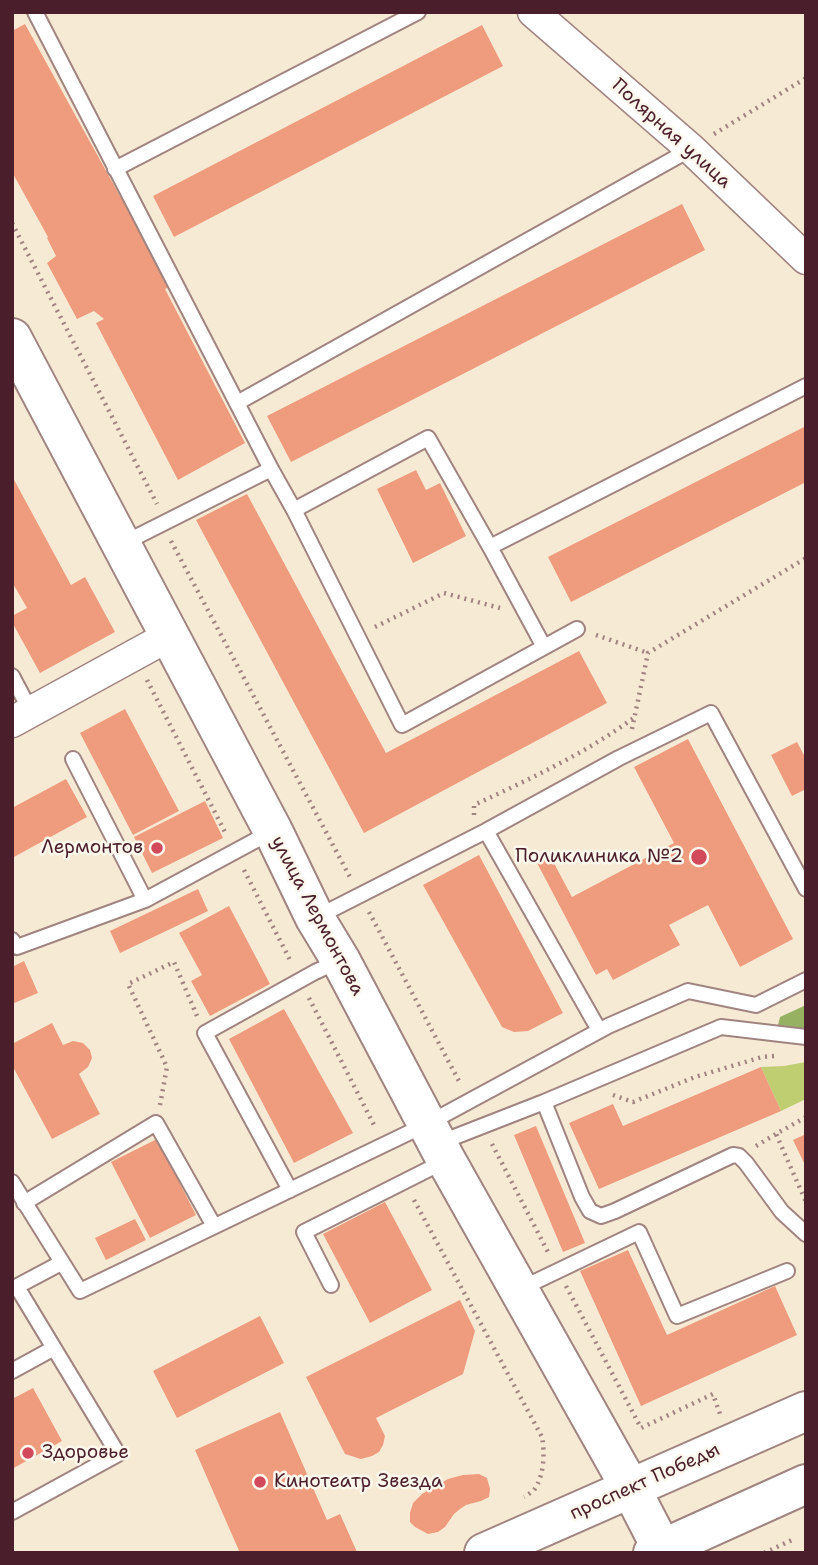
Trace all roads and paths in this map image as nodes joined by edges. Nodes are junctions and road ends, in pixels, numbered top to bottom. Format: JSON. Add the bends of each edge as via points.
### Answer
{"nodes":[{"id":1,"x":34,"y":12,"type":"edge"},
{"id":2,"x":418,"y":12,"type":"edge"},
{"id":3,"x":533,"y":12,"type":"edge"},
{"id":4,"x":806,"y":78,"type":"edge"},
{"id":5,"x":691,"y":149,"type":"junction"},
{"id":6,"x":116,"y":169,"type":"junction"},
{"id":7,"x":12,"y":223,"type":"edge"},
{"id":8,"x":806,"y":259,"type":"edge"},
{"id":9,"x":12,"y":338,"type":"edge"},
{"id":10,"x":806,"y":386,"type":"edge"},
{"id":11,"x":237,"y":403,"type":"junction"},
{"id":12,"x":271,"y":468,"type":"junction"},
{"id":13,"x":295,"y":510,"type":"junction"},
{"id":14,"x":166,"y":522,"type":"junction"},
{"id":15,"x":121,"y":544,"type":"junction"},
{"id":16,"x":490,"y":547,"type":"junction"},
{"id":17,"x":806,"y":558,"type":"edge"},
{"id":18,"x":527,"y":615,"type":"junction"},
{"id":19,"x":577,"y":629,"type":"joint"},
{"id":20,"x":357,"y":635,"type":"junction"},
{"id":21,"x":153,"y":645,"type":"junction"},
{"id":22,"x":544,"y":647,"type":"junction"},
{"id":23,"x":648,"y":653,"type":"junction"},
{"id":24,"x":12,"y":676,"type":"edge"},
{"id":25,"x":22,"y":717,"type":"edge"},
{"id":26,"x":635,"y":717,"type":"junction"},
{"id":27,"x":627,"y":754,"type":"junction"},
{"id":28,"x":73,"y":759,"type":"dead end"},
{"id":29,"x":273,"y":831,"type":"junction"},
{"id":30,"x":480,"y":834,"type":"junction"},
{"id":31,"x":234,"y":852,"type":"junction"},
{"id":32,"x":806,"y":888,"type":"edge"},
{"id":33,"x":360,"y":895,"type":"junction"},
{"id":34,"x":145,"y":900,"type":"junction"},
{"id":35,"x":315,"y":918,"type":"junction"},
{"id":36,"x":12,"y":940,"type":"edge"},
{"id":37,"x":341,"y":961,"type":"junction"},
{"id":38,"x":806,"y":980,"type":"edge"},
{"id":39,"x":300,"y":981,"type":"junction"},
{"id":40,"x":599,"y":1030,"type":"junction"},
{"id":41,"x":205,"y":1033,"type":"junction"},
{"id":42,"x":806,"y":1037,"type":"edge"},
{"id":43,"x":784,"y":1055,"type":"dead end"},
{"id":44,"x":609,"y":1094,"type":"dead end"},
{"id":45,"x":469,"y":1101,"type":"junction"},
{"id":46,"x":544,"y":1102,"type":"junction"},
{"id":47,"x":806,"y":1116,"type":"edge"},
{"id":48,"x":156,"y":1123,"type":"junction"},
{"id":49,"x":482,"y":1126,"type":"junction"},
{"id":50,"x":437,"y":1143,"type":"junction"},
{"id":51,"x":384,"y":1145,"type":"junction"},
{"id":52,"x":12,"y":1182,"type":"edge"},
{"id":53,"x":404,"y":1182,"type":"junction"},
{"id":54,"x":290,"y":1190,"type":"junction"},
{"id":55,"x":806,"y":1202,"type":"edge"},
{"id":56,"x":24,"y":1203,"type":"junction"},
{"id":57,"x":214,"y":1226,"type":"junction"},
{"id":58,"x":806,"y":1234,"type":"edge"},
{"id":59,"x":61,"y":1263,"type":"junction"},
{"id":60,"x":558,"y":1271,"type":"junction"},
{"id":61,"x":787,"y":1271,"type":"dead end"},
{"id":62,"x":331,"y":1285,"type":"dead end"},
{"id":63,"x":15,"y":1288,"type":"edge"},
{"id":64,"x":519,"y":1290,"type":"junction"},
{"id":65,"x":54,"y":1348,"type":"junction"},
{"id":66,"x":12,"y":1371,"type":"edge"},
{"id":67,"x":806,"y":1411,"type":"edge"},
{"id":68,"x":721,"y":1415,"type":"dead end"},
{"id":69,"x":806,"y":1484,"type":"edge"},
{"id":70,"x":631,"y":1489,"type":"junction"},
{"id":71,"x":533,"y":1492,"type":"dead end"},
{"id":72,"x":12,"y":1512,"type":"edge"},
{"id":73,"x":792,"y":1540,"type":"dead end"},
{"id":74,"x":658,"y":1551,"type":"edge"},
{"id":75,"x":484,"y":1553,"type":"edge"},
{"id":76,"x":764,"y":1553,"type":"edge"}],
"edges":[{"from":1,"to":6,"type":"lane"},
{"from":2,"to":6,"type":"lane"},
{"from":3,"to":5,"type":"street","name":"Полярная улица"},
{"from":4,"to":5,"type":"path"},
{"from":5,"to":8,"type":"street","name":"Полярная улица"},
{"from":5,"to":11,"type":"lane"},
{"from":6,"to":11,"type":"lane"},
{"from":7,"to":14,"type":"path"},
{"from":9,"to":15,"type":"main road","name":"улица Лермонтова"},
{"from":10,"to":16,"type":"lane"},
{"from":11,"to":12,"type":"lane"},
{"from":12,"to":13,"type":"lane"},
{"from":12,"to":14,"type":"lane"},
{"from":13,"to":16,"type":"lane","via":[[428,438]]},
{"from":13,"to":20,"type":"lane"},
{"from":14,"to":15,"type":"lane"},
{"from":14,"to":33,"type":"path","via":[[169,537]]},
{"from":15,"to":21,"type":"main road","name":"улица Лермонтова"},
{"from":16,"to":18,"type":"lane"},
{"from":17,"to":23,"type":"path"},
{"from":18,"to":20,"type":"path","via":[[444,593]]},
{"from":18,"to":22,"type":"lane"},
{"from":19,"to":22,"type":"lane"},
{"from":19,"to":23,"type":"path"},
{"from":20,"to":22,"type":"lane","via":[[402,725]]},
{"from":21,"to":25,"type":"street"},
{"from":21,"to":29,"type":"main road","name":"улица Лермонтова"},
{"from":21,"to":31,"type":"path","via":[[145,676]]},
{"from":23,"to":26,"type":"path"},
{"from":24,"to":25,"type":"lane"},
{"from":26,"to":27,"type":"path"},
{"from":26,"to":30,"type":"path","via":[[474,805]]},
{"from":27,"to":30,"type":"lane"},
{"from":27,"to":32,"type":"lane","via":[[710,713]]},
{"from":28,"to":34,"type":"lane"},
{"from":29,"to":31,"type":"lane"},
{"from":29,"to":35,"type":"main road","name":"улица Лермонтова"},
{"from":30,"to":33,"type":"lane"},
{"from":30,"to":40,"type":"lane"},
{"from":31,"to":34,"type":"lane"},
{"from":31,"to":39,"type":"path"},
{"from":33,"to":35,"type":"lane"},
{"from":33,"to":45,"type":"path"},
{"from":34,"to":36,"type":"lane","via":[[17,947]]},
{"from":35,"to":37,"type":"main road","name":"улица Лермонтова"},
{"from":37,"to":39,"type":"lane"},
{"from":37,"to":50,"type":"main road","name":"улица Лермонтова"},
{"from":38,"to":40,"type":"lane","via":[[756,1006],[688,991]]},
{"from":39,"to":41,"type":"lane"},
{"from":39,"to":51,"type":"path"},
{"from":40,"to":45,"type":"lane"},
{"from":41,"to":48,"type":"path","via":[[174,962],[128,984],[167,1067]]},
{"from":41,"to":54,"type":"lane"},
{"from":42,"to":46,"type":"lane","via":[[721,1027]]},
{"from":43,"to":44,"type":"path","via":[[695,1077],[633,1102]]},
{"from":45,"to":50,"type":"lane"},
{"from":46,"to":49,"type":"lane"},
{"from":46,"to":58,"type":"lane","via":[[590,1211],[601,1216],[615,1211],[733,1154],[746,1163],[782,1212]]},
{"from":47,"to":55,"type":"path","via":[[776,1134]]},
{"from":48,"to":56,"type":"lane"},
{"from":48,"to":57,"type":"lane"},
{"from":49,"to":50,"type":"lane"},
{"from":49,"to":60,"type":"path"},
{"from":50,"to":51,"type":"lane"},
{"from":50,"to":53,"type":"lane"},
{"from":50,"to":64,"type":"main road","name":"улица Лермонтова"},
{"from":51,"to":54,"type":"lane"},
{"from":52,"to":56,"type":"lane"},
{"from":53,"to":62,"type":"lane","via":[[304,1233]]},
{"from":53,"to":71,"type":"path","via":[[542,1437],[542,1471]]},
{"from":54,"to":57,"type":"lane"},
{"from":56,"to":59,"type":"lane"},
{"from":57,"to":59,"type":"lane","via":[[80,1291]]},
{"from":59,"to":63,"type":"lane"},
{"from":60,"to":61,"type":"lane","via":[[639,1233],[677,1316]]},
{"from":60,"to":64,"type":"lane"},
{"from":60,"to":68,"type":"path","via":[[641,1428],[713,1394]]},
{"from":63,"to":65,"type":"lane"},
{"from":64,"to":70,"type":"main road","name":"улица Лермонтова"},
{"from":65,"to":66,"type":"lane"},
{"from":65,"to":72,"type":"lane","via":[[118,1454]]},
{"from":67,"to":70,"type":"main road","name":"проспект Победы"},
{"from":69,"to":74,"type":"main road"},
{"from":70,"to":74,"type":"main road","name":"улица Лермонтова"},
{"from":70,"to":75,"type":"main road","name":"проспект Победы"},
{"from":73,"to":76,"type":"path"}]}
